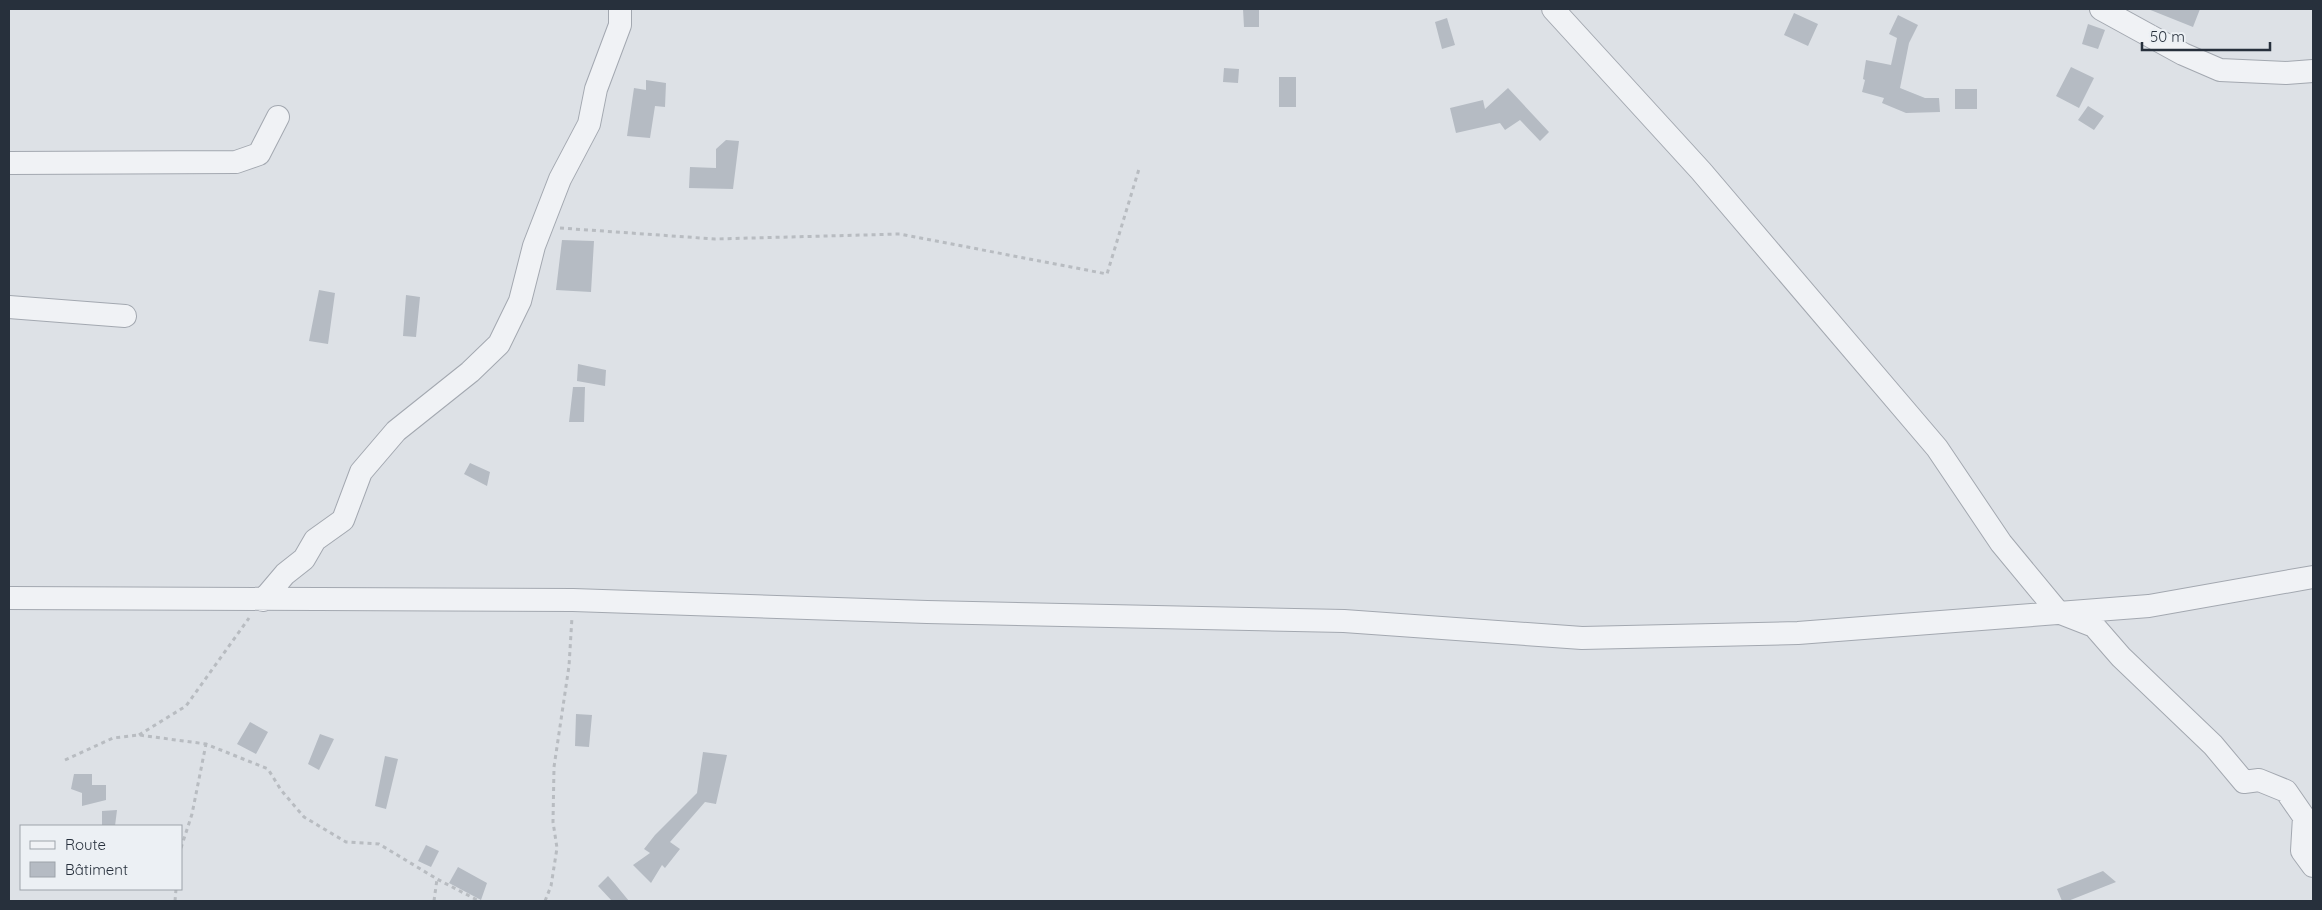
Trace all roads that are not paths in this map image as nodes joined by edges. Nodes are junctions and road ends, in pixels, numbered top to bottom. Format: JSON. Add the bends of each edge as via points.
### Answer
{"nodes":[{"id":1,"x":620,"y":9,"type":"edge"},
{"id":2,"x":1553,"y":9,"type":"edge"},
{"id":3,"x":2101,"y":9,"type":"edge"},
{"id":4,"x":2313,"y":71,"type":"edge"},
{"id":5,"x":278,"y":117,"type":"dead end"},
{"id":6,"x":9,"y":163,"type":"edge"},
{"id":7,"x":9,"y":307,"type":"edge"},
{"id":8,"x":125,"y":316,"type":"dead end"},
{"id":9,"x":2313,"y":578,"type":"edge"},
{"id":10,"x":9,"y":598,"type":"edge"},
{"id":11,"x":263,"y":600,"type":"junction"},
{"id":12,"x":2058,"y":612,"type":"junction"},
{"id":13,"x":2313,"y":866,"type":"edge"}],
"edges":[{"from":1,"to":11,"type":"street","via":[[620,25],[596,89],[589,124],[560,179],[534,246],[520,301],[499,344],[470,372],[396,431],[361,472],[342,520],[315,540],[304,559],[285,574]]},
{"from":2,"to":12,"type":"street","via":[[1701,170],[1937,448],[2001,543]]},
{"from":3,"to":4,"type":"street","via":[[2183,54],[2220,70]]},
{"from":5,"to":6,"type":"street","via":[[259,154],[236,162]]},
{"from":7,"to":8,"type":"street"},
{"from":9,"to":12,"type":"street","via":[[2149,606]]},
{"from":10,"to":11,"type":"street"},
{"from":11,"to":12,"type":"street","via":[[573,600],[1344,621],[1582,638],[1798,633]]},
{"from":12,"to":13,"type":"street","via":[[2094,626],[2121,657],[2213,745],[2244,782],[2259,780],[2286,791],[2304,817],[2302,852]]}]}
